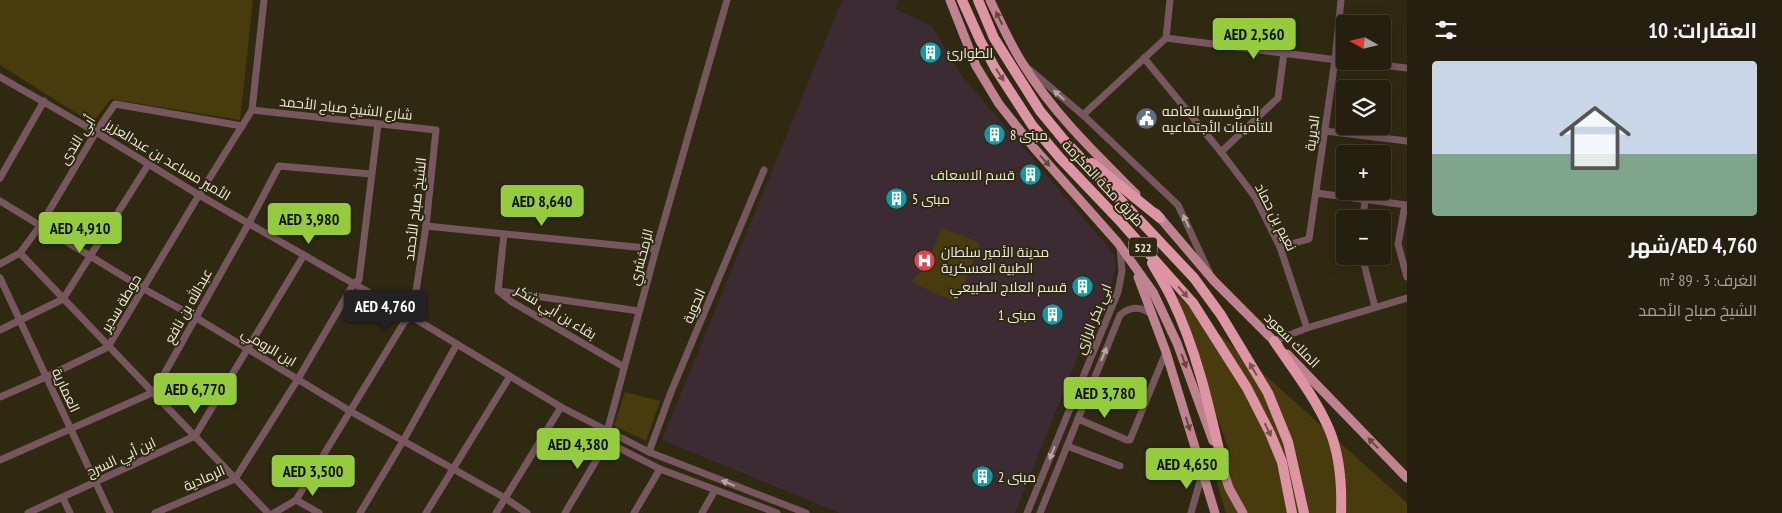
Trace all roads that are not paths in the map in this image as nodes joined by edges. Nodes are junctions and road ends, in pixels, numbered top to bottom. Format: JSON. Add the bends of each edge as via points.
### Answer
{"nodes":[{"id":1,"x":264,"y":0,"type":"edge"},
{"id":2,"x":726,"y":0,"type":"edge"},
{"id":3,"x":951,"y":0,"type":"edge"},
{"id":4,"x":962,"y":0,"type":"edge"},
{"id":5,"x":978,"y":0,"type":"edge"},
{"id":6,"x":990,"y":0,"type":"edge"},
{"id":7,"x":1170,"y":0,"type":"edge"},
{"id":8,"x":1341,"y":0,"type":"edge"},
{"id":9,"x":1166,"y":38,"type":"junction"},
{"id":10,"x":1284,"y":53,"type":"junction"},
{"id":11,"x":1144,"y":58,"type":"junction"},
{"id":12,"x":1335,"y":60,"type":"junction"},
{"id":13,"x":1022,"y":64,"type":"junction"},
{"id":14,"x":1391,"y":66,"type":"edge"},
{"id":15,"x":1407,"y":68,"type":"edge"},
{"id":16,"x":0,"y":76,"type":"edge"},
{"id":17,"x":44,"y":101,"type":"junction"},
{"id":18,"x":252,"y":110,"type":"junction"},
{"id":19,"x":1083,"y":115,"type":"junction"},
{"id":20,"x":378,"y":124,"type":"junction"},
{"id":21,"x":242,"y":126,"type":"junction"},
{"id":22,"x":436,"y":130,"type":"joint"},
{"id":23,"x":1325,"y":131,"type":"junction"},
{"id":24,"x":96,"y":132,"type":"junction"},
{"id":25,"x":1064,"y":140,"type":"junction"},
{"id":26,"x":1407,"y":141,"type":"edge"},
{"id":27,"x":1221,"y":152,"type":"junction"},
{"id":28,"x":148,"y":165,"type":"junction"},
{"id":29,"x":764,"y":170,"type":"dead end"},
{"id":30,"x":371,"y":174,"type":"junction"},
{"id":31,"x":0,"y":178,"type":"edge"},
{"id":32,"x":1316,"y":193,"type":"junction"},
{"id":33,"x":199,"y":194,"type":"junction"},
{"id":34,"x":1336,"y":196,"type":"edge"},
{"id":35,"x":1365,"y":200,"type":"joint"},
{"id":36,"x":0,"y":201,"type":"edge"},
{"id":37,"x":1406,"y":205,"type":"edge"},
{"id":38,"x":1364,"y":210,"type":"edge"},
{"id":39,"x":1160,"y":218,"type":"junction"},
{"id":40,"x":249,"y":223,"type":"junction"},
{"id":41,"x":40,"y":226,"type":"junction"},
{"id":42,"x":426,"y":226,"type":"junction"},
{"id":43,"x":504,"y":234,"type":"junction"},
{"id":44,"x":1118,"y":243,"type":"junction"},
{"id":45,"x":1143,"y":247,"type":"junction"},
{"id":46,"x":1280,"y":247,"type":"junction"},
{"id":47,"x":656,"y":249,"type":"junction"},
{"id":48,"x":20,"y":253,"type":"junction"},
{"id":49,"x":304,"y":255,"type":"junction"},
{"id":50,"x":92,"y":256,"type":"junction"},
{"id":51,"x":1132,"y":262,"type":"junction"},
{"id":52,"x":0,"y":264,"type":"edge"},
{"id":53,"x":1364,"y":265,"type":"edge"},
{"id":54,"x":1407,"y":277,"type":"edge"},
{"id":55,"x":0,"y":278,"type":"edge"},
{"id":56,"x":1214,"y":281,"type":"junction"},
{"id":57,"x":354,"y":283,"type":"junction"},
{"id":58,"x":144,"y":289,"type":"junction"},
{"id":59,"x":498,"y":291,"type":"junction"},
{"id":60,"x":1407,"y":298,"type":"edge"},
{"id":61,"x":63,"y":299,"type":"junction"},
{"id":62,"x":1375,"y":308,"type":"junction"},
{"id":63,"x":640,"y":311,"type":"junction"},
{"id":64,"x":1153,"y":316,"type":"junction"},
{"id":65,"x":412,"y":317,"type":"junction"},
{"id":66,"x":195,"y":318,"type":"junction"},
{"id":67,"x":21,"y":320,"type":"junction"},
{"id":68,"x":1307,"y":328,"type":"junction"},
{"id":69,"x":0,"y":330,"type":"edge"},
{"id":70,"x":1274,"y":341,"type":"junction"},
{"id":71,"x":457,"y":344,"type":"junction"},
{"id":72,"x":108,"y":347,"type":"junction"},
{"id":73,"x":247,"y":349,"type":"junction"},
{"id":74,"x":1166,"y":352,"type":"junction"},
{"id":75,"x":624,"y":366,"type":"junction"},
{"id":76,"x":510,"y":376,"type":"junction"},
{"id":77,"x":46,"y":377,"type":"junction"},
{"id":78,"x":298,"y":379,"type":"junction"},
{"id":79,"x":154,"y":392,"type":"junction"},
{"id":80,"x":0,"y":397,"type":"edge"},
{"id":81,"x":561,"y":407,"type":"junction"},
{"id":82,"x":350,"y":412,"type":"junction"},
{"id":83,"x":1078,"y":419,"type":"junction"},
{"id":84,"x":70,"y":428,"type":"junction"},
{"id":85,"x":607,"y":432,"type":"junction"},
{"id":86,"x":195,"y":436,"type":"junction"},
{"id":87,"x":403,"y":441,"type":"junction"},
{"id":88,"x":1067,"y":446,"type":"junction"},
{"id":89,"x":649,"y":452,"type":"junction"},
{"id":90,"x":0,"y":460,"type":"edge"},
{"id":91,"x":1120,"y":466,"type":"dead end"},
{"id":92,"x":1223,"y":467,"type":"junction"},
{"id":93,"x":453,"y":468,"type":"junction"},
{"id":94,"x":660,"y":468,"type":"junction"},
{"id":95,"x":1202,"y":474,"type":"junction"},
{"id":96,"x":1407,"y":478,"type":"edge"},
{"id":97,"x":235,"y":479,"type":"junction"},
{"id":98,"x":96,"y":483,"type":"junction"},
{"id":99,"x":715,"y":490,"type":"junction"},
{"id":100,"x":758,"y":495,"type":"junction"},
{"id":101,"x":63,"y":498,"type":"junction"},
{"id":102,"x":505,"y":498,"type":"junction"},
{"id":103,"x":296,"y":500,"type":"junction"},
{"id":104,"x":755,"y":504,"type":"junction"},
{"id":105,"x":29,"y":513,"type":"edge"},
{"id":106,"x":70,"y":513,"type":"edge"},
{"id":107,"x":110,"y":513,"type":"edge"},
{"id":108,"x":156,"y":513,"type":"edge"},
{"id":109,"x":268,"y":513,"type":"edge"},
{"id":110,"x":274,"y":513,"type":"edge"},
{"id":111,"x":319,"y":513,"type":"edge"},
{"id":112,"x":360,"y":513,"type":"edge"},
{"id":113,"x":426,"y":513,"type":"edge"},
{"id":114,"x":496,"y":513,"type":"edge"},
{"id":115,"x":527,"y":513,"type":"edge"},
{"id":116,"x":565,"y":513,"type":"edge"},
{"id":117,"x":634,"y":513,"type":"edge"},
{"id":118,"x":702,"y":513,"type":"edge"},
{"id":119,"x":775,"y":513,"type":"edge"},
{"id":120,"x":806,"y":513,"type":"edge"},
{"id":121,"x":1027,"y":513,"type":"edge"},
{"id":122,"x":1040,"y":513,"type":"edge"},
{"id":123,"x":1191,"y":513,"type":"edge"},
{"id":124,"x":1215,"y":513,"type":"edge"},
{"id":125,"x":1243,"y":513,"type":"edge"},
{"id":126,"x":1292,"y":513,"type":"edge"},
{"id":127,"x":1304,"y":513,"type":"edge"},
{"id":128,"x":1341,"y":513,"type":"edge"}],
"edges":[{"from":1,"to":18,"type":"street","name":"حوطة سدير"},
{"from":2,"to":47,"type":"street","name":"الزمخشري"},
{"from":3,"to":44,"type":"main road","one_way":true,"via":[[976,66],[999,104]]},
{"from":4,"to":45,"type":"highway","name":"طريق مكة المكرمة","number":"522","one_way":true,"via":[[995,68],[1032,125]]},
{"from":5,"to":25,"type":"highway","name":"طريق مكة المكرمة","via":[[994,38],[1040,111]]},
{"from":13,"to":6,"type":"main road","name":"الملك سعود","one_way":true},
{"from":7,"to":9,"type":"street"},
{"from":8,"to":12,"type":"street","name":"الديرية"},
{"from":9,"to":10,"type":"street"},
{"from":9,"to":11,"type":"street"},
{"from":10,"to":12,"type":"street"},
{"from":10,"to":27,"type":"street","via":[[1278,98]]},
{"from":11,"to":19,"type":"street"},
{"from":11,"to":27,"type":"street","name":"نعيم بن حماد"},
{"from":12,"to":23,"type":"street","name":"الديرية"},
{"from":19,"to":13,"type":"street","one_way":true},
{"from":13,"to":39,"type":"main road","name":"الملك سعود","via":[[1071,128]]},
{"from":14,"to":15,"type":"street"},
{"from":16,"to":17,"type":"street","name":"الأمير مساعد بن عبدالعزيز"},
{"from":17,"to":24,"type":"street","name":"الأمير مساعد بن عبدالعزيز"},
{"from":17,"to":31,"type":"street"},
{"from":18,"to":20,"type":"street","name":"شارع الشيخ صباح الأحمد"},
{"from":18,"to":21,"type":"street","name":"حوطة سدير"},
{"from":56,"to":19,"type":"street","one_way":true,"via":[[1178,205]]},
{"from":20,"to":22,"type":"street","name":"شارع الشيخ صباح الأحمد"},
{"from":20,"to":30,"type":"street","name":"الرمادية"},
{"from":21,"to":24,"type":"street","name":"أبي الندى","via":[[115,104]]},
{"from":21,"to":33,"type":"street","name":"حوطة سدير"},
{"from":22,"to":42,"type":"street","name":"الشيخ صباح الأحمد"},
{"from":23,"to":26,"type":"street"},
{"from":23,"to":32,"type":"street","name":"الديرية"},
{"from":24,"to":28,"type":"street","name":"الأمير مساعد بن عبدالعزيز"},
{"from":24,"to":41,"type":"street","name":"أبي الندى"},
{"from":25,"to":39,"type":"highway"},
{"from":127,"to":25,"type":"highway","name":"طريق مكة المكرمة","number":"522","one_way":true,"via":[[1288,442],[1268,393],[1221,315],[1194,278]]},
{"from":27,"to":46,"type":"street","name":"نعيم بن حماد","via":[[1255,197]]},
{"from":28,"to":33,"type":"street","name":"الأمير مساعد بن عبدالعزيز"},
{"from":28,"to":50,"type":"street"},
{"from":29,"to":89,"type":"street","name":"الحوية"},
{"from":30,"to":40,"type":"street","name":"عبدالله بن نافع","via":[[279,166]]},
{"from":30,"to":57,"type":"street","name":"الرمادية","via":[[359,280]]},
{"from":32,"to":34,"type":"street"},
{"from":32,"to":46,"type":"street","name":"الديرية","via":[[1309,239]]},
{"from":33,"to":40,"type":"street","name":"الأمير مساعد بن عبدالعزيز"},
{"from":33,"to":58,"type":"street","name":"حوطة سدير"},
{"from":35,"to":37,"type":"street"},
{"from":35,"to":38,"type":"street"},
{"from":36,"to":41,"type":"street","name":"ابن الرومي"},
{"from":37,"to":54,"type":"street","via":[[1398,244]]},
{"from":39,"to":56,"type":"main road","name":"الملك سعود"},
{"from":40,"to":49,"type":"street","name":"الأمير مساعد بن عبدالعزيز"},
{"from":40,"to":66,"type":"street","name":"عبدالله بن نافع"},
{"from":41,"to":48,"type":"street","name":"أبي الندى"},
{"from":41,"to":50,"type":"street","name":"ابن الرومي"},
{"from":42,"to":43,"type":"street"},
{"from":42,"to":65,"type":"street","name":"الشيخ صباح الأحمد"},
{"from":43,"to":47,"type":"street"},
{"from":43,"to":59,"type":"street","name":"بقاء بن أبي شكر"},
{"from":44,"to":51,"type":"main road"},
{"from":44,"to":121,"type":"street","name":"ابي بكر الرازي","one_way":true,"via":[[1122,257],[1118,292]]},
{"from":45,"to":92,"type":"highway","via":[[1171,297],[1189,341],[1207,397]]},
{"from":45,"to":126,"type":"highway","name":"طريق مكة المكرمة","number":"522","one_way":true,"via":[[1193,303],[1248,388],[1282,462]]},
{"from":46,"to":68,"type":"street","name":"نعيم بن حماد"},
{"from":47,"to":63,"type":"street","name":"الزمخشري"},
{"from":48,"to":52,"type":"street","name":"أبي الندى"},
{"from":48,"to":61,"type":"street"},
{"from":49,"to":57,"type":"street","name":"الأمير مساعد بن عبدالعزيز"},
{"from":49,"to":73,"type":"street"},
{"from":50,"to":58,"type":"street","name":"ابن الرومي"},
{"from":50,"to":61,"type":"street"},
{"from":51,"to":64,"type":"main road"},
{"from":51,"to":92,"type":"main road","one_way":true,"via":[[1165,315]]},
{"from":53,"to":62,"type":"street"},
{"from":55,"to":67,"type":"street","name":"العمارية"},
{"from":56,"to":70,"type":"main road","name":"الملك سعود"},
{"from":57,"to":65,"type":"street","name":"الأمير مساعد بن عبدالعزيز"},
{"from":57,"to":78,"type":"street","name":"الرمادية"},
{"from":58,"to":66,"type":"street","name":"ابن الرومي"},
{"from":58,"to":72,"type":"street","name":"حوطة سدير"},
{"from":59,"to":63,"type":"street"},
{"from":59,"to":75,"type":"street","name":"بقاء بن أبي شكر"},
{"from":60,"to":62,"type":"street"},
{"from":61,"to":67,"type":"street"},
{"from":61,"to":72,"type":"street"},
{"from":62,"to":68,"type":"street"},
{"from":63,"to":75,"type":"street","name":"الزمخشري"},
{"from":64,"to":74,"type":"main road"},
{"from":83,"to":64,"type":"street","name":"ابي بكر الرازي","one_way":true,"via":[[1120,315],[1139,308]]},
{"from":65,"to":71,"type":"street","name":"الأمير مساعد بن عبدالعزيز"},
{"from":65,"to":82,"type":"street","via":[[405,321]]},
{"from":66,"to":73,"type":"street","name":"ابن الرومي"},
{"from":66,"to":79,"type":"street","name":"عبدالله بن نافع"},
{"from":67,"to":69,"type":"street"},
{"from":67,"to":77,"type":"street","name":"العمارية"},
{"from":68,"to":70,"type":"street"},
{"from":96,"to":70,"type":"main road","name":"الملك سعود","one_way":true},
{"from":70,"to":128,"type":"highway","via":[[1312,396],[1330,431],[1339,466]]},
{"from":71,"to":76,"type":"street","name":"الأمير مساعد بن عبدالعزيز"},
{"from":71,"to":87,"type":"street"},
{"from":72,"to":77,"type":"street","name":"حوطة سدير"},
{"from":72,"to":79,"type":"street"},
{"from":73,"to":78,"type":"street","name":"ابن الرومي"},
{"from":73,"to":86,"type":"street"},
{"from":74,"to":83,"type":"street","via":[[1129,440]]},
{"from":74,"to":95,"type":"main road","one_way":true},
{"from":75,"to":85,"type":"street","name":"الزمخشري"},
{"from":76,"to":81,"type":"street","name":"الأمير مساعد بن عبدالعزيز"},
{"from":76,"to":93,"type":"street"},
{"from":77,"to":80,"type":"street","name":"حوطة سدير"},
{"from":77,"to":84,"type":"street","name":"العمارية"},
{"from":78,"to":82,"type":"street","name":"ابن الرومي"},
{"from":78,"to":97,"type":"street","name":"الرمادية"},
{"from":79,"to":84,"type":"street"},
{"from":79,"to":86,"type":"street"},
{"from":81,"to":85,"type":"street","name":"الأمير مساعد بن عبدالعزيز"},
{"from":81,"to":102,"type":"street"},
{"from":82,"to":87,"type":"street","name":"ابن الرومي"},
{"from":82,"to":103,"type":"street"},
{"from":83,"to":88,"type":"street","name":"ابي بكر الرازي"},
{"from":84,"to":90,"type":"street"},
{"from":84,"to":98,"type":"street","name":"العمارية"},
{"from":85,"to":89,"type":"street","name":"الأمير مساعد بن عبدالعزيز"},
{"from":85,"to":94,"type":"street","via":[[617,448]]},
{"from":85,"to":116,"type":"street","name":"الزمخشري","via":[[606,444]]},
{"from":86,"to":97,"type":"street"},
{"from":86,"to":98,"type":"street","name":"ابن أبي السرح"},
{"from":87,"to":93,"type":"street","name":"ابن الرومي"},
{"from":87,"to":112,"type":"street"},
{"from":88,"to":91,"type":"street"},
{"from":88,"to":122,"type":"street","name":"ابي بكر الرازي"},
{"from":100,"to":89,"type":"street","name":"الأمير مساعد بن عبدالعزيز","one_way":true},
{"from":92,"to":125,"type":"main road"},
{"from":93,"to":102,"type":"street","name":"ابن الرومي"},
{"from":93,"to":113,"type":"street"},
{"from":94,"to":99,"type":"street"},
{"from":94,"to":117,"type":"street"},
{"from":95,"to":123,"type":"street"},
{"from":95,"to":124,"type":"main road"},
{"from":97,"to":108,"type":"street","name":"الرمادية"},
{"from":97,"to":109,"type":"street"},
{"from":98,"to":101,"type":"street","name":"ابن أبي السرح"},
{"from":98,"to":107,"type":"street","name":"العمارية"},
{"from":99,"to":104,"type":"street"},
{"from":99,"to":118,"type":"street"},
{"from":100,"to":104,"type":"street","via":[[754,499]]},
{"from":100,"to":120,"type":"street","name":"الأمير مساعد بن عبدالعزيز"},
{"from":101,"to":105,"type":"street","name":"ابن أبي السرح"},
{"from":101,"to":106,"type":"street"},
{"from":102,"to":114,"type":"street"},
{"from":102,"to":115,"type":"street","name":"ابن الرومي"},
{"from":103,"to":110,"type":"street"},
{"from":103,"to":111,"type":"street"},
{"from":104,"to":119,"type":"street"}]}
